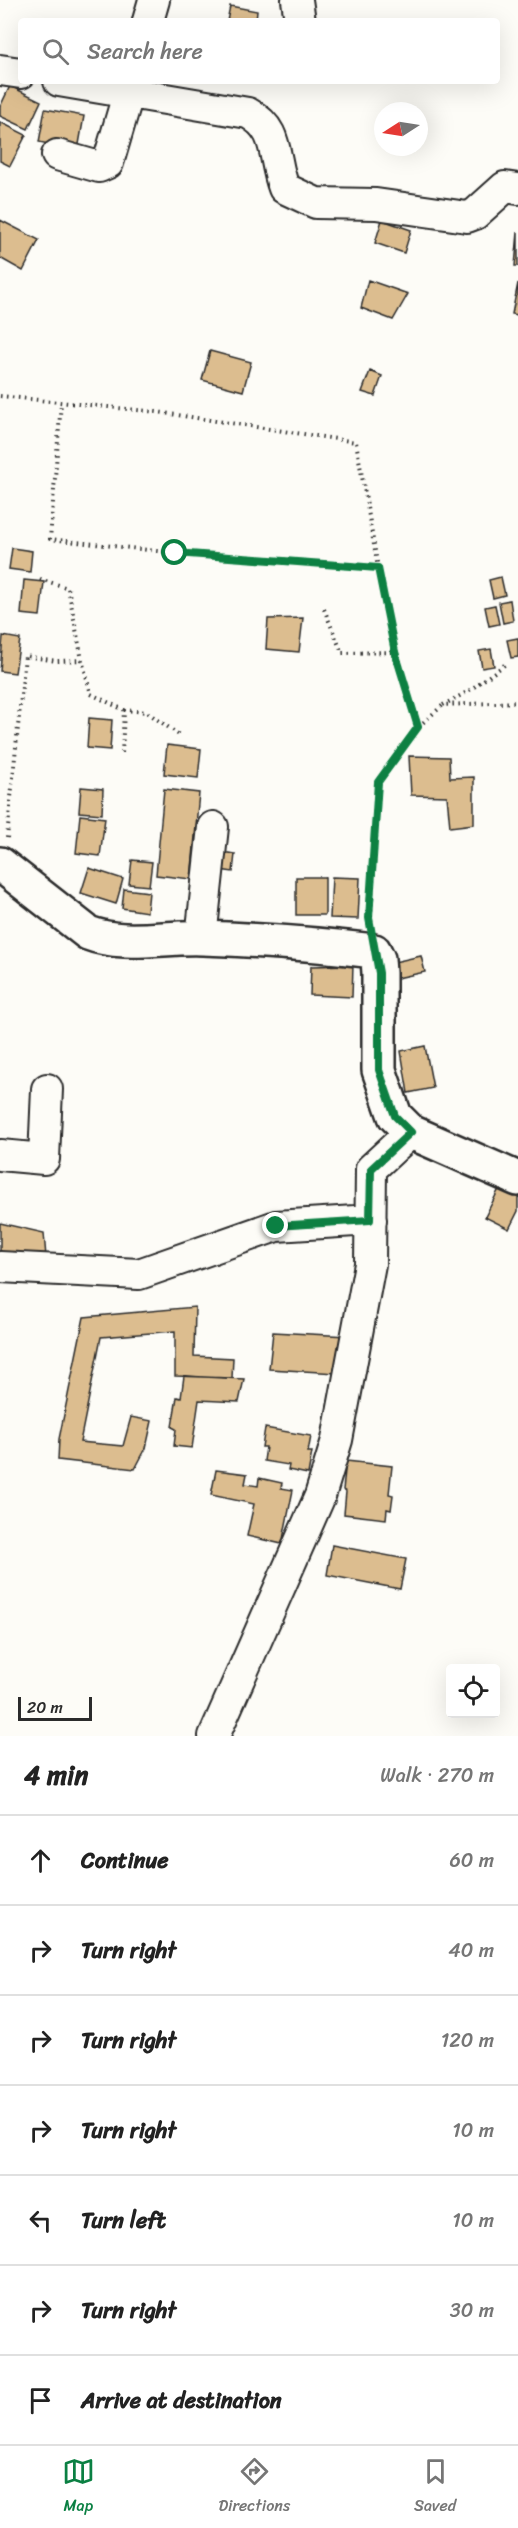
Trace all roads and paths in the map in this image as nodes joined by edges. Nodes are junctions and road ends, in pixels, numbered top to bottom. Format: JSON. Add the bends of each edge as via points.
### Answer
{"nodes":[{"id":1,"x":154,"y":0,"type":"edge"},
{"id":2,"x":297,"y":0,"type":"edge"},
{"id":3,"x":149,"y":18,"type":"edge"},
{"id":4,"x":300,"y":18,"type":"edge"},
{"id":5,"x":0,"y":70,"type":"edge"},
{"id":6,"x":18,"y":73,"type":"edge"},
{"id":7,"x":73,"y":84,"type":"edge"},
{"id":8,"x":130,"y":86,"type":"edge"},
{"id":9,"x":57,"y":155,"type":"dead end"},
{"id":10,"x":518,"y":189,"type":"edge"},
{"id":11,"x":0,"y":396,"type":"edge"},
{"id":12,"x":61,"y":403,"type":"junction"},
{"id":13,"x":378,"y":568,"type":"junction"},
{"id":14,"x":40,"y":579,"type":"dead end"},
{"id":15,"x":324,"y":609,"type":"dead end"},
{"id":16,"x":395,"y":652,"type":"junction"},
{"id":17,"x":82,"y":660,"type":"junction"},
{"id":18,"x":507,"y":663,"type":"dead end"},
{"id":19,"x":518,"y":702,"type":"edge"},
{"id":20,"x":443,"y":705,"type":"junction"},
{"id":21,"x":124,"y":710,"type":"junction"},
{"id":22,"x":418,"y":727,"type":"junction"},
{"id":23,"x":179,"y":735,"type":"dead end"},
{"id":24,"x":122,"y":754,"type":"dead end"},
{"id":25,"x":213,"y":826,"type":"dead end"},
{"id":26,"x":2,"y":865,"type":"edge"},
{"id":27,"x":201,"y":938,"type":"junction"},
{"id":28,"x":374,"y":951,"type":"junction"},
{"id":29,"x":47,"y":1089,"type":"dead end"},
{"id":30,"x":411,"y":1132,"type":"junction"},
{"id":31,"x":0,"y":1155,"type":"edge"},
{"id":32,"x":518,"y":1179,"type":"edge"},
{"id":33,"x":370,"y":1220,"type":"junction"},
{"id":34,"x":0,"y":1267,"type":"edge"},
{"id":35,"x":214,"y":1736,"type":"edge"}],
"edges":[{"from":1,"to":3,"type":"street"},
{"from":2,"to":4,"type":"street"},
{"from":5,"to":6,"type":"street"},
{"from":7,"to":8,"type":"street","via":[[101,90]]},
{"from":8,"to":9,"type":"street","via":[[108,163],[99,166]]},
{"from":8,"to":10,"type":"street","via":[[248,113],[262,120],[271,134],[284,188],[316,203],[376,204],[466,217],[476,214],[505,187]]},
{"from":11,"to":12,"type":"path"},
{"from":12,"to":13,"type":"path","via":[[157,412],[356,442]]},
{"from":12,"to":13,"type":"path","via":[[50,539]]},
{"from":13,"to":16,"type":"path"},
{"from":14,"to":17,"type":"path","via":[[68,588]]},
{"from":15,"to":16,"type":"path","via":[[342,653]]},
{"from":16,"to":22,"type":"path"},
{"from":17,"to":21,"type":"path","via":[[91,694]]},
{"from":17,"to":26,"type":"path","via":[[25,656]]},
{"from":18,"to":20,"type":"path"},
{"from":19,"to":20,"type":"path"},
{"from":20,"to":22,"type":"path"},
{"from":21,"to":23,"type":"path","via":[[147,712]]},
{"from":21,"to":24,"type":"path"},
{"from":22,"to":28,"type":"path","via":[[378,782],[369,918]]},
{"from":25,"to":27,"type":"street"},
{"from":26,"to":27,"type":"street","via":[[88,933],[100,938]]},
{"from":27,"to":28,"type":"street"},
{"from":28,"to":30,"type":"street","via":[[379,973],[379,1070],[395,1116]]},
{"from":29,"to":31,"type":"street","via":[[44,1159]]},
{"from":30,"to":32,"type":"street"},
{"from":30,"to":33,"type":"street","via":[[371,1169]]},
{"from":33,"to":34,"type":"street","via":[[276,1226],[139,1274]]},
{"from":33,"to":35,"type":"street","via":[[370,1264],[337,1440],[320,1496]]}]}
